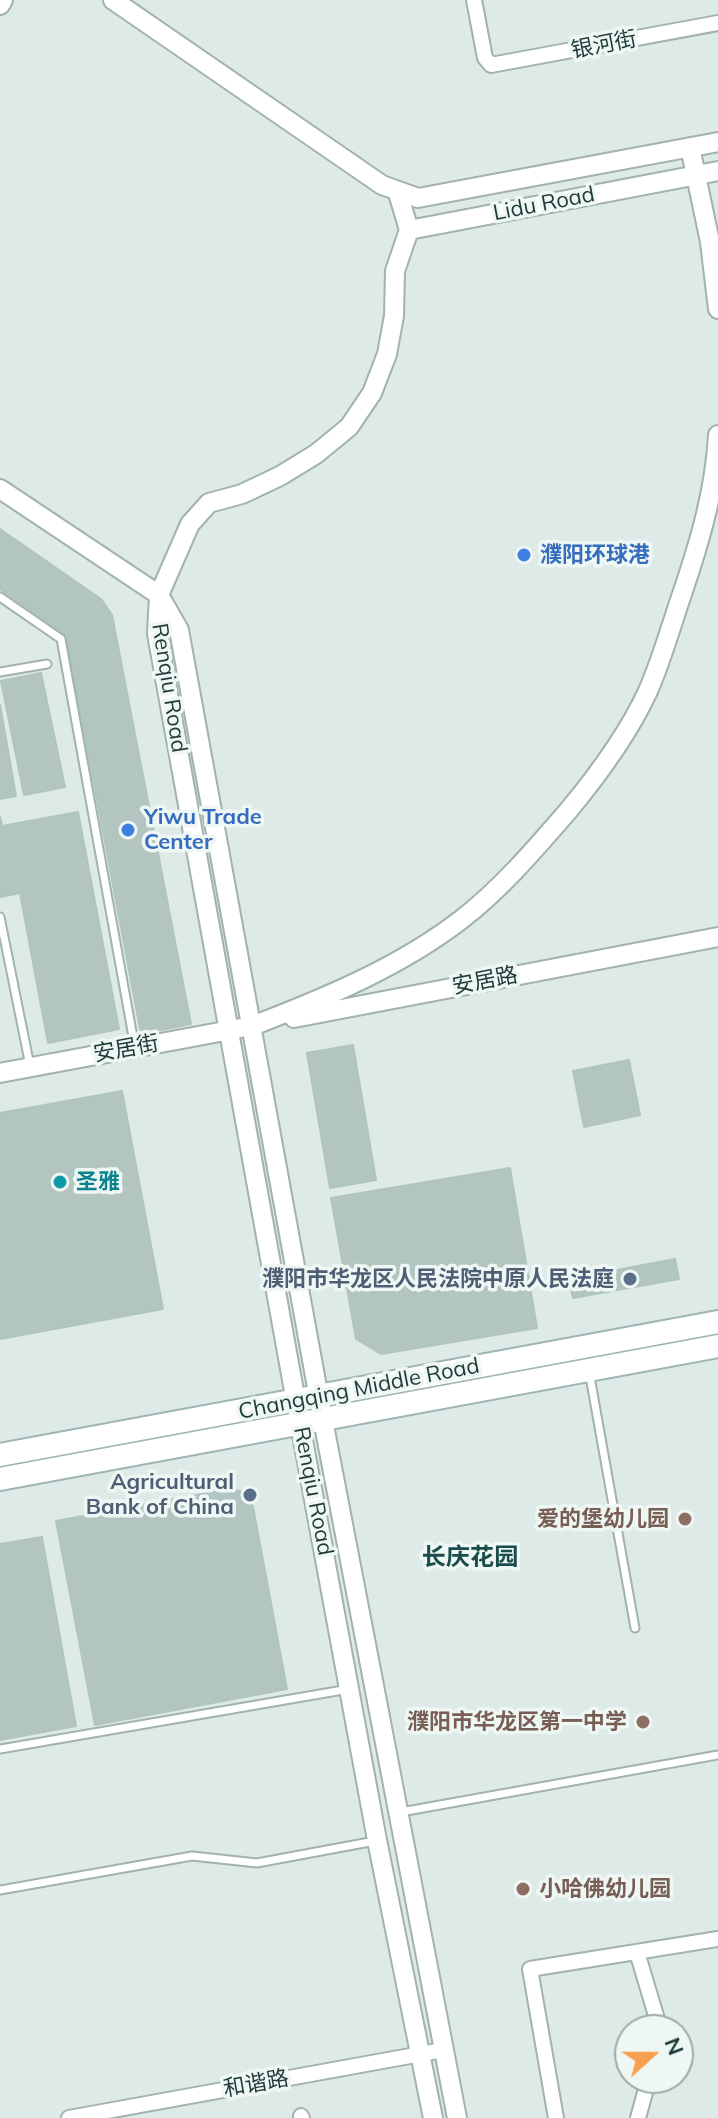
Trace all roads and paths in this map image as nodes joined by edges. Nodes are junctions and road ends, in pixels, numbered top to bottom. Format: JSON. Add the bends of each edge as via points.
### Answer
{"nodes":[{"id":1,"x":113,"y":0,"type":"edge"},
{"id":2,"x":474,"y":0,"type":"edge"},
{"id":3,"x":718,"y":23,"type":"edge"},
{"id":4,"x":718,"y":142,"type":"edge"},
{"id":5,"x":690,"y":147,"type":"junction"},
{"id":6,"x":718,"y":171,"type":"edge"},
{"id":7,"x":695,"y":175,"type":"junction"},
{"id":8,"x":398,"y":193,"type":"junction"},
{"id":9,"x":409,"y":230,"type":"junction"},
{"id":10,"x":718,"y":309,"type":"edge"},
{"id":11,"x":718,"y":435,"type":"edge"},
{"id":12,"x":0,"y":489,"type":"edge"},
{"id":13,"x":159,"y":595,"type":"junction"},
{"id":14,"x":0,"y":597,"type":"edge"},
{"id":15,"x":47,"y":664,"type":"dead end"},
{"id":16,"x":0,"y":672,"type":"edge"},
{"id":17,"x":0,"y":917,"type":"edge"},
{"id":18,"x":718,"y":937,"type":"edge"},
{"id":19,"x":252,"y":1026,"type":"junction"},
{"id":20,"x":230,"y":1030,"type":"junction"},
{"id":21,"x":135,"y":1048,"type":"junction"},
{"id":22,"x":30,"y":1067,"type":"junction"},
{"id":23,"x":0,"y":1073,"type":"edge"},
{"id":24,"x":718,"y":1322,"type":"edge"},
{"id":25,"x":718,"y":1346,"type":"edge"},
{"id":26,"x":589,"y":1369,"type":"junction"},
{"id":27,"x":319,"y":1396,"type":"junction"},
{"id":28,"x":296,"y":1401,"type":"junction"},
{"id":29,"x":323,"y":1420,"type":"junction"},
{"id":30,"x":300,"y":1424,"type":"junction"},
{"id":31,"x":0,"y":1455,"type":"edge"},
{"id":32,"x":0,"y":1479,"type":"edge"},
{"id":33,"x":635,"y":1628,"type":"dead end"},
{"id":34,"x":351,"y":1689,"type":"junction"},
{"id":35,"x":0,"y":1749,"type":"edge"},
{"id":36,"x":718,"y":1755,"type":"edge"},
{"id":37,"x":398,"y":1813,"type":"junction"},
{"id":38,"x":377,"y":1840,"type":"junction"},
{"id":39,"x":0,"y":1890,"type":"edge"},
{"id":40,"x":718,"y":1939,"type":"edge"},
{"id":41,"x":637,"y":1952,"type":"junction"},
{"id":42,"x":656,"y":2014,"type":"edge"},
{"id":43,"x":443,"y":2050,"type":"junction"},
{"id":44,"x":420,"y":2054,"type":"junction"},
{"id":45,"x":645,"y":2094,"type":"edge"},
{"id":46,"x":69,"y":2118,"type":"edge"},
{"id":47,"x":433,"y":2118,"type":"edge"},
{"id":48,"x":457,"y":2118,"type":"edge"},
{"id":49,"x":556,"y":2118,"type":"edge"},
{"id":50,"x":638,"y":2118,"type":"edge"}],
"edges":[{"from":1,"to":8,"type":"street","name":"Lidu Road"},
{"from":2,"to":3,"type":"street","name":"银河街","via":[[485,58],[491,65]]},
{"from":4,"to":5,"type":"street","name":"Lidu Road"},
{"from":5,"to":7,"type":"street"},
{"from":5,"to":8,"type":"street","name":"Lidu Road","via":[[418,198]]},
{"from":6,"to":7,"type":"street","name":"Lidu Road"},
{"from":7,"to":9,"type":"street","name":"Lidu Road"},
{"from":7,"to":10,"type":"street"},
{"from":8,"to":9,"type":"street"},
{"from":9,"to":13,"type":"street","via":[[395,271],[387,354],[372,393],[349,427],[280,476],[209,503],[190,524]]},
{"from":11,"to":19,"type":"street","via":[[699,546],[667,642],[647,693],[589,786],[528,857],[462,919],[347,987]]},
{"from":12,"to":13,"type":"street"},
{"from":13,"to":19,"type":"street","name":"Renqiu Road","via":[[179,630]]},
{"from":13,"to":20,"type":"street","name":"Renqiu Road","via":[[157,634]]},
{"from":14,"to":21,"type":"lane","via":[[61,639]]},
{"from":15,"to":16,"type":"lane"},
{"from":17,"to":22,"type":"lane"},
{"from":18,"to":19,"type":"street","name":"安居路"},
{"from":19,"to":20,"type":"street","name":"安居街"},
{"from":19,"to":27,"type":"street","name":"Renqiu Road"},
{"from":20,"to":21,"type":"street","name":"安居街"},
{"from":20,"to":28,"type":"street","name":"Renqiu Road"},
{"from":21,"to":22,"type":"street","name":"安居街"},
{"from":22,"to":23,"type":"street","name":"安居街"},
{"from":24,"to":27,"type":"main road","name":"Changqing Middle Road"},
{"from":25,"to":26,"type":"main road","name":"Changqing Middle Road"},
{"from":26,"to":29,"type":"main road","name":"Changqing Middle Road"},
{"from":26,"to":33,"type":"lane"},
{"from":27,"to":28,"type":"main road","name":"Changqing Middle Road"},
{"from":27,"to":29,"type":"street","name":"Renqiu Road"},
{"from":28,"to":30,"type":"street","name":"Renqiu Road"},
{"from":28,"to":31,"type":"main road","name":"Changqing Middle Road"},
{"from":29,"to":30,"type":"main road","name":"Changqing Middle Road"},
{"from":29,"to":37,"type":"street","name":"Renqiu Road"},
{"from":30,"to":32,"type":"main road","name":"Changqing Middle Road"},
{"from":30,"to":34,"type":"street","name":"Renqiu Road"},
{"from":34,"to":35,"type":"lane"},
{"from":34,"to":38,"type":"street","name":"Renqiu Road"},
{"from":36,"to":37,"type":"lane"},
{"from":37,"to":43,"type":"street","name":"Renqiu Road"},
{"from":38,"to":39,"type":"lane","via":[[257,1863],[192,1856]]},
{"from":38,"to":44,"type":"street","name":"Renqiu Road"},
{"from":40,"to":41,"type":"street"},
{"from":41,"to":42,"type":"street"},
{"from":41,"to":49,"type":"street","via":[[530,1969]]},
{"from":43,"to":44,"type":"street","name":"和谐路"},
{"from":43,"to":48,"type":"street","name":"Renqiu Road"},
{"from":44,"to":46,"type":"street","name":"和谐路"},
{"from":44,"to":47,"type":"street","name":"Renqiu Road"},
{"from":45,"to":50,"type":"street"}]}
